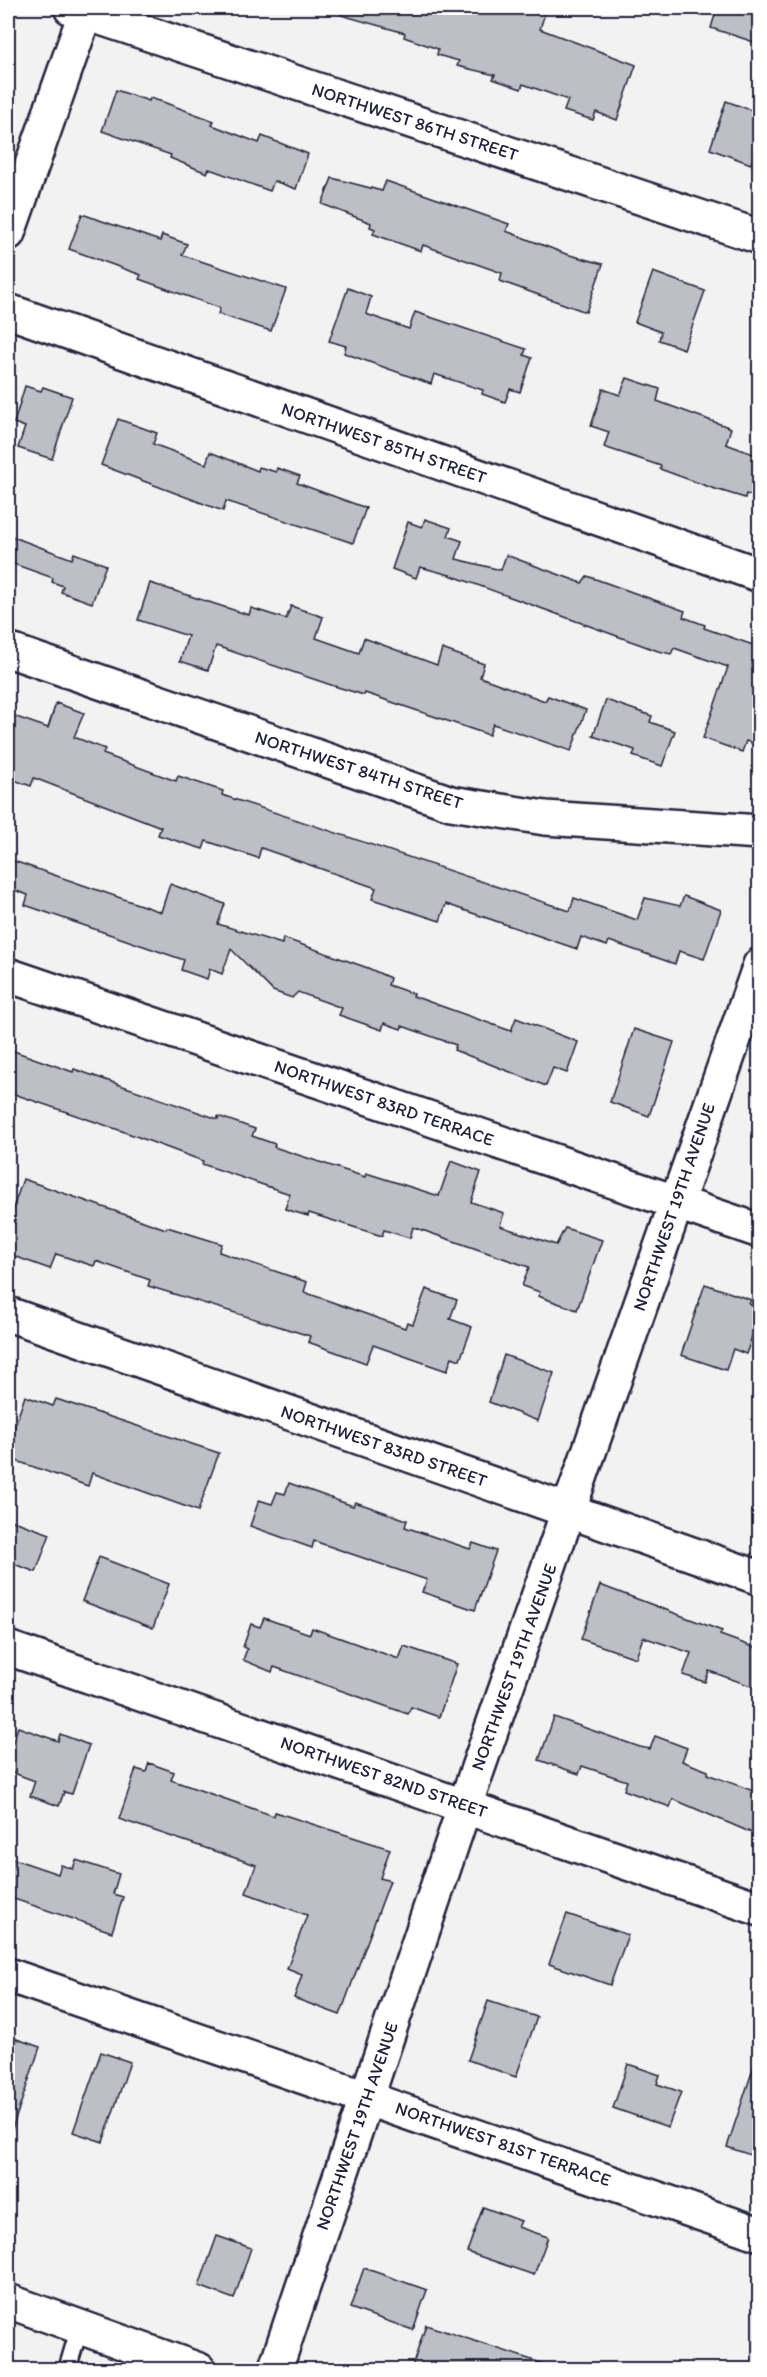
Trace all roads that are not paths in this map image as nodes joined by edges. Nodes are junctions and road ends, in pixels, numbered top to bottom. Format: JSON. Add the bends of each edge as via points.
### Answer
{"nodes":[{"id":1,"x":81,"y":9,"type":"edge"},
{"id":2,"x":8,"y":233,"type":"edge"},
{"id":3,"x":759,"y":237,"type":"edge"},
{"id":4,"x":8,"y":311,"type":"edge"},
{"id":5,"x":759,"y":575,"type":"edge"},
{"id":6,"x":8,"y":650,"type":"edge"},
{"id":7,"x":759,"y":832,"type":"edge"},
{"id":8,"x":759,"y":965,"type":"edge"},
{"id":9,"x":8,"y":975,"type":"edge"},
{"id":10,"x":675,"y":1202,"type":"junction"},
{"id":11,"x":759,"y":1231,"type":"edge"},
{"id":12,"x":8,"y":1314,"type":"edge"},
{"id":13,"x":570,"y":1511,"type":"junction"},
{"id":14,"x":759,"y":1578,"type":"edge"},
{"id":15,"x":8,"y":1648,"type":"edge"},
{"id":16,"x":465,"y":1805,"type":"junction"},
{"id":17,"x":759,"y":1909,"type":"edge"},
{"id":18,"x":8,"y":1975,"type":"edge"},
{"id":19,"x":367,"y":2097,"type":"junction"},
{"id":20,"x":759,"y":2234,"type":"edge"},
{"id":21,"x":8,"y":2301,"type":"edge"},
{"id":22,"x":80,"y":2326,"type":"junction"},
{"id":23,"x":67,"y":2370,"type":"edge"},
{"id":24,"x":199,"y":2370,"type":"edge"},
{"id":25,"x":274,"y":2370,"type":"edge"}],
"edges":[{"from":1,"to":2,"type":"street"},
{"from":1,"to":3,"type":"street","name":"NORTHWEST 86TH STREET"},
{"from":4,"to":5,"type":"street","name":"NORTHWEST 85TH STREET"},
{"from":6,"to":7,"type":"street","name":"NORTHWEST 84TH STREET","via":[[451,803],[545,818]]},
{"from":8,"to":10,"type":"street","name":"NORTHWEST 19TH AVENUE"},
{"from":9,"to":10,"type":"street","name":"NORTHWEST 83RD TERRACE"},
{"from":10,"to":11,"type":"street","name":"NORTHWEST 83RD TERRACE"},
{"from":10,"to":13,"type":"street","name":"NORTHWEST 19TH AVENUE"},
{"from":12,"to":13,"type":"street","name":"NORTHWEST 83RD STREET"},
{"from":13,"to":14,"type":"street","name":"NORTHWEST 83RD STREET"},
{"from":13,"to":16,"type":"street","name":"NORTHWEST 19TH AVENUE"},
{"from":15,"to":16,"type":"street","name":"NORTHWEST 82ND STREET"},
{"from":16,"to":17,"type":"street","name":"NORTHWEST 82ND STREET"},
{"from":16,"to":19,"type":"street","name":"NORTHWEST 19TH AVENUE"},
{"from":18,"to":19,"type":"street","name":"NORTHWEST 81ST TERRACE"},
{"from":19,"to":20,"type":"street","name":"NORTHWEST 81ST TERRACE"},
{"from":19,"to":25,"type":"street","name":"NORTHWEST 19TH AVENUE"},
{"from":21,"to":22,"type":"street"},
{"from":22,"to":23,"type":"lane"},
{"from":22,"to":24,"type":"street"}]}
